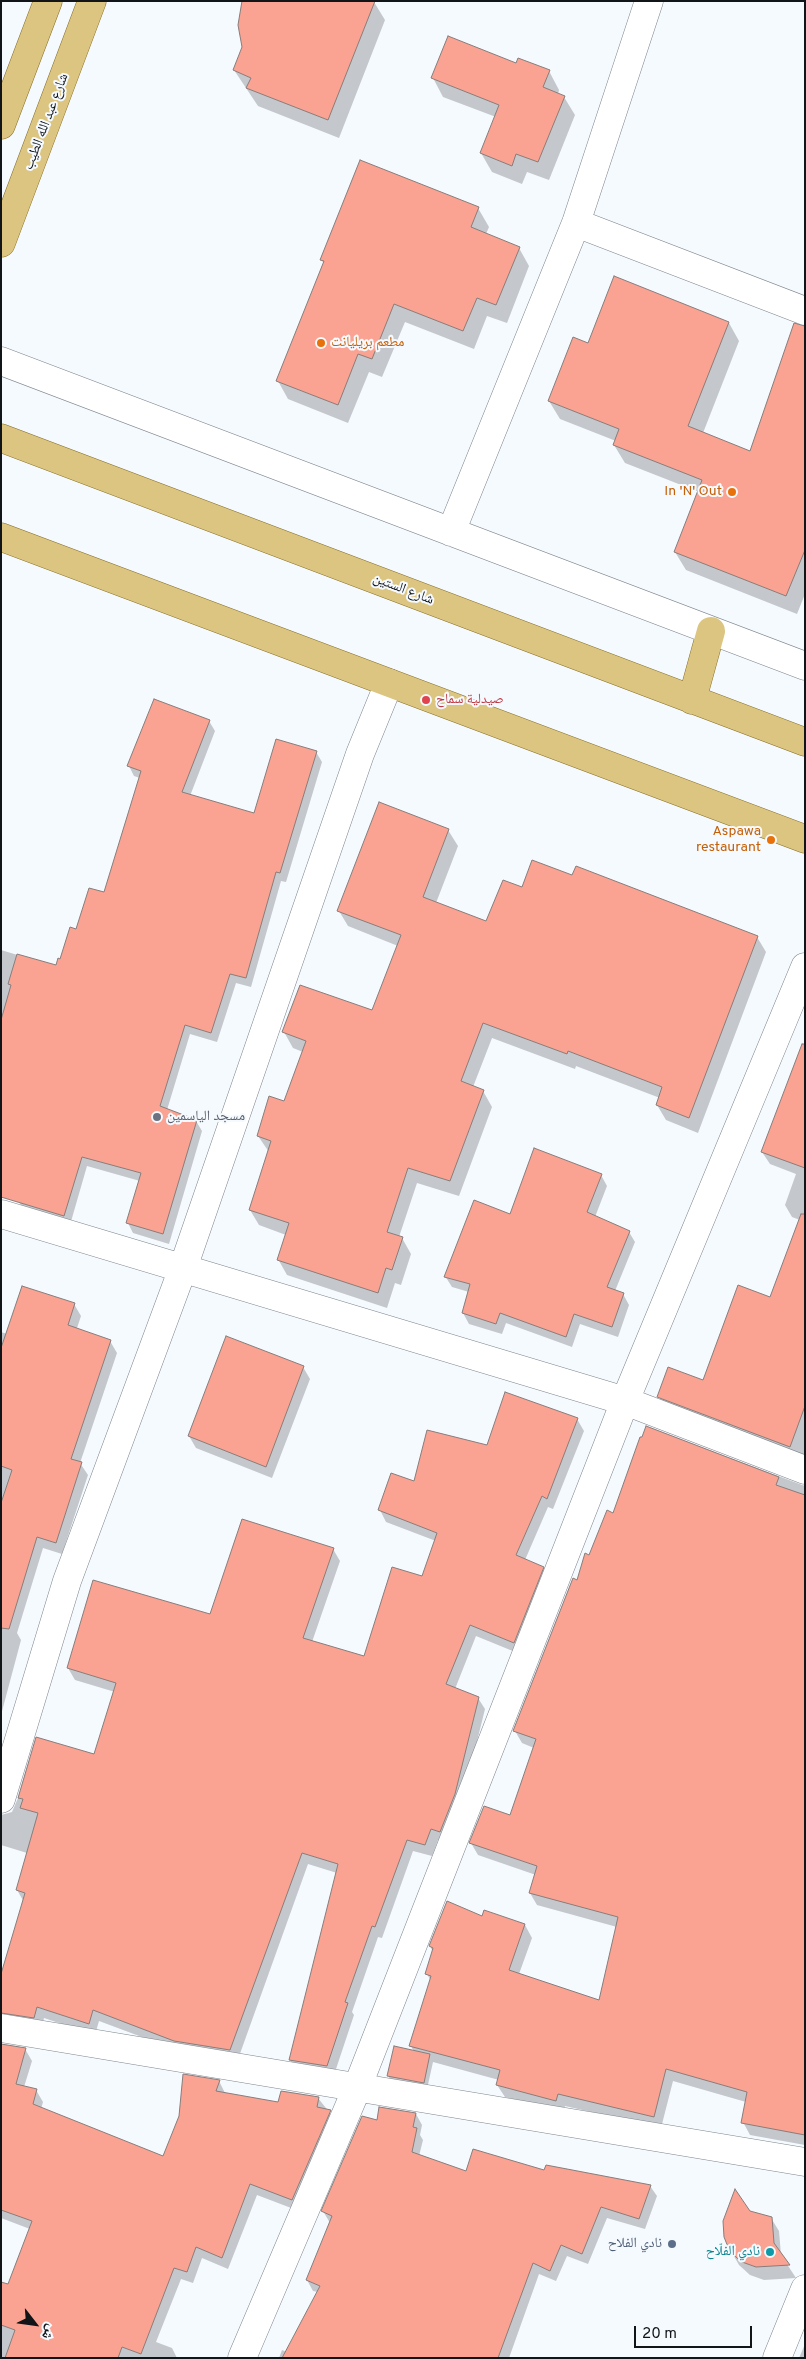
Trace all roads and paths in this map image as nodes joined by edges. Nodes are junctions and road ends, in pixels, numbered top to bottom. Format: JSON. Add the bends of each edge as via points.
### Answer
{"nodes":[{"id":1,"x":48,"y":1,"type":"edge"},
{"id":2,"x":92,"y":1,"type":"edge"},
{"id":3,"x":649,"y":1,"type":"edge"},
{"id":4,"x":1,"y":125,"type":"edge"},
{"id":5,"x":576,"y":223,"type":"junction"},
{"id":6,"x":1,"y":243,"type":"edge"},
{"id":7,"x":805,"y":311,"type":"edge"},
{"id":8,"x":1,"y":361,"type":"edge"},
{"id":9,"x":1,"y":438,"type":"edge"},
{"id":10,"x":451,"y":532,"type":"junction"},
{"id":11,"x":1,"y":537,"type":"edge"},
{"id":12,"x":711,"y":630,"type":"junction"},
{"id":13,"x":805,"y":666,"type":"edge"},
{"id":14,"x":390,"y":683,"type":"junction"},
{"id":15,"x":692,"y":700,"type":"junction"},
{"id":16,"x":805,"y":742,"type":"edge"},
{"id":17,"x":805,"y":839,"type":"edge"},
{"id":18,"x":805,"y":967,"type":"edge"},
{"id":19,"x":1,"y":1214,"type":"edge"},
{"id":20,"x":183,"y":1268,"type":"junction"},
{"id":21,"x":625,"y":1401,"type":"junction"},
{"id":22,"x":805,"y":1470,"type":"edge"},
{"id":23,"x":1,"y":1799,"type":"edge"},
{"id":24,"x":1,"y":2028,"type":"edge"},
{"id":25,"x":357,"y":2088,"type":"junction"},
{"id":26,"x":805,"y":2162,"type":"edge"},
{"id":27,"x":805,"y":2289,"type":"edge"},
{"id":28,"x":242,"y":2358,"type":"edge"},
{"id":29,"x":777,"y":2358,"type":"edge"}],
"edges":[{"from":1,"to":4,"type":"main road"},
{"from":2,"to":6,"type":"main road","name":"شارع عبد الله الطيب"},
{"from":3,"to":5,"type":"street"},
{"from":5,"to":7,"type":"street"},
{"from":5,"to":10,"type":"street"},
{"from":8,"to":10,"type":"street"},
{"from":9,"to":15,"type":"main road","name":"شارع الستين"},
{"from":10,"to":12,"type":"street"},
{"from":11,"to":14,"type":"main road"},
{"from":12,"to":13,"type":"street"},
{"from":12,"to":15,"type":"main road"},
{"from":14,"to":17,"type":"main road"},
{"from":14,"to":20,"type":"street","via":[[360,754]]},
{"from":15,"to":16,"type":"main road","name":"شارع الستين"},
{"from":18,"to":21,"type":"street"},
{"from":19,"to":20,"type":"street"},
{"from":20,"to":21,"type":"street"},
{"from":20,"to":23,"type":"street","via":[[67,1580]]},
{"from":21,"to":22,"type":"street"},
{"from":21,"to":25,"type":"street"},
{"from":24,"to":25,"type":"street"},
{"from":25,"to":26,"type":"street"},
{"from":25,"to":28,"type":"street"},
{"from":27,"to":29,"type":"street"}]}
